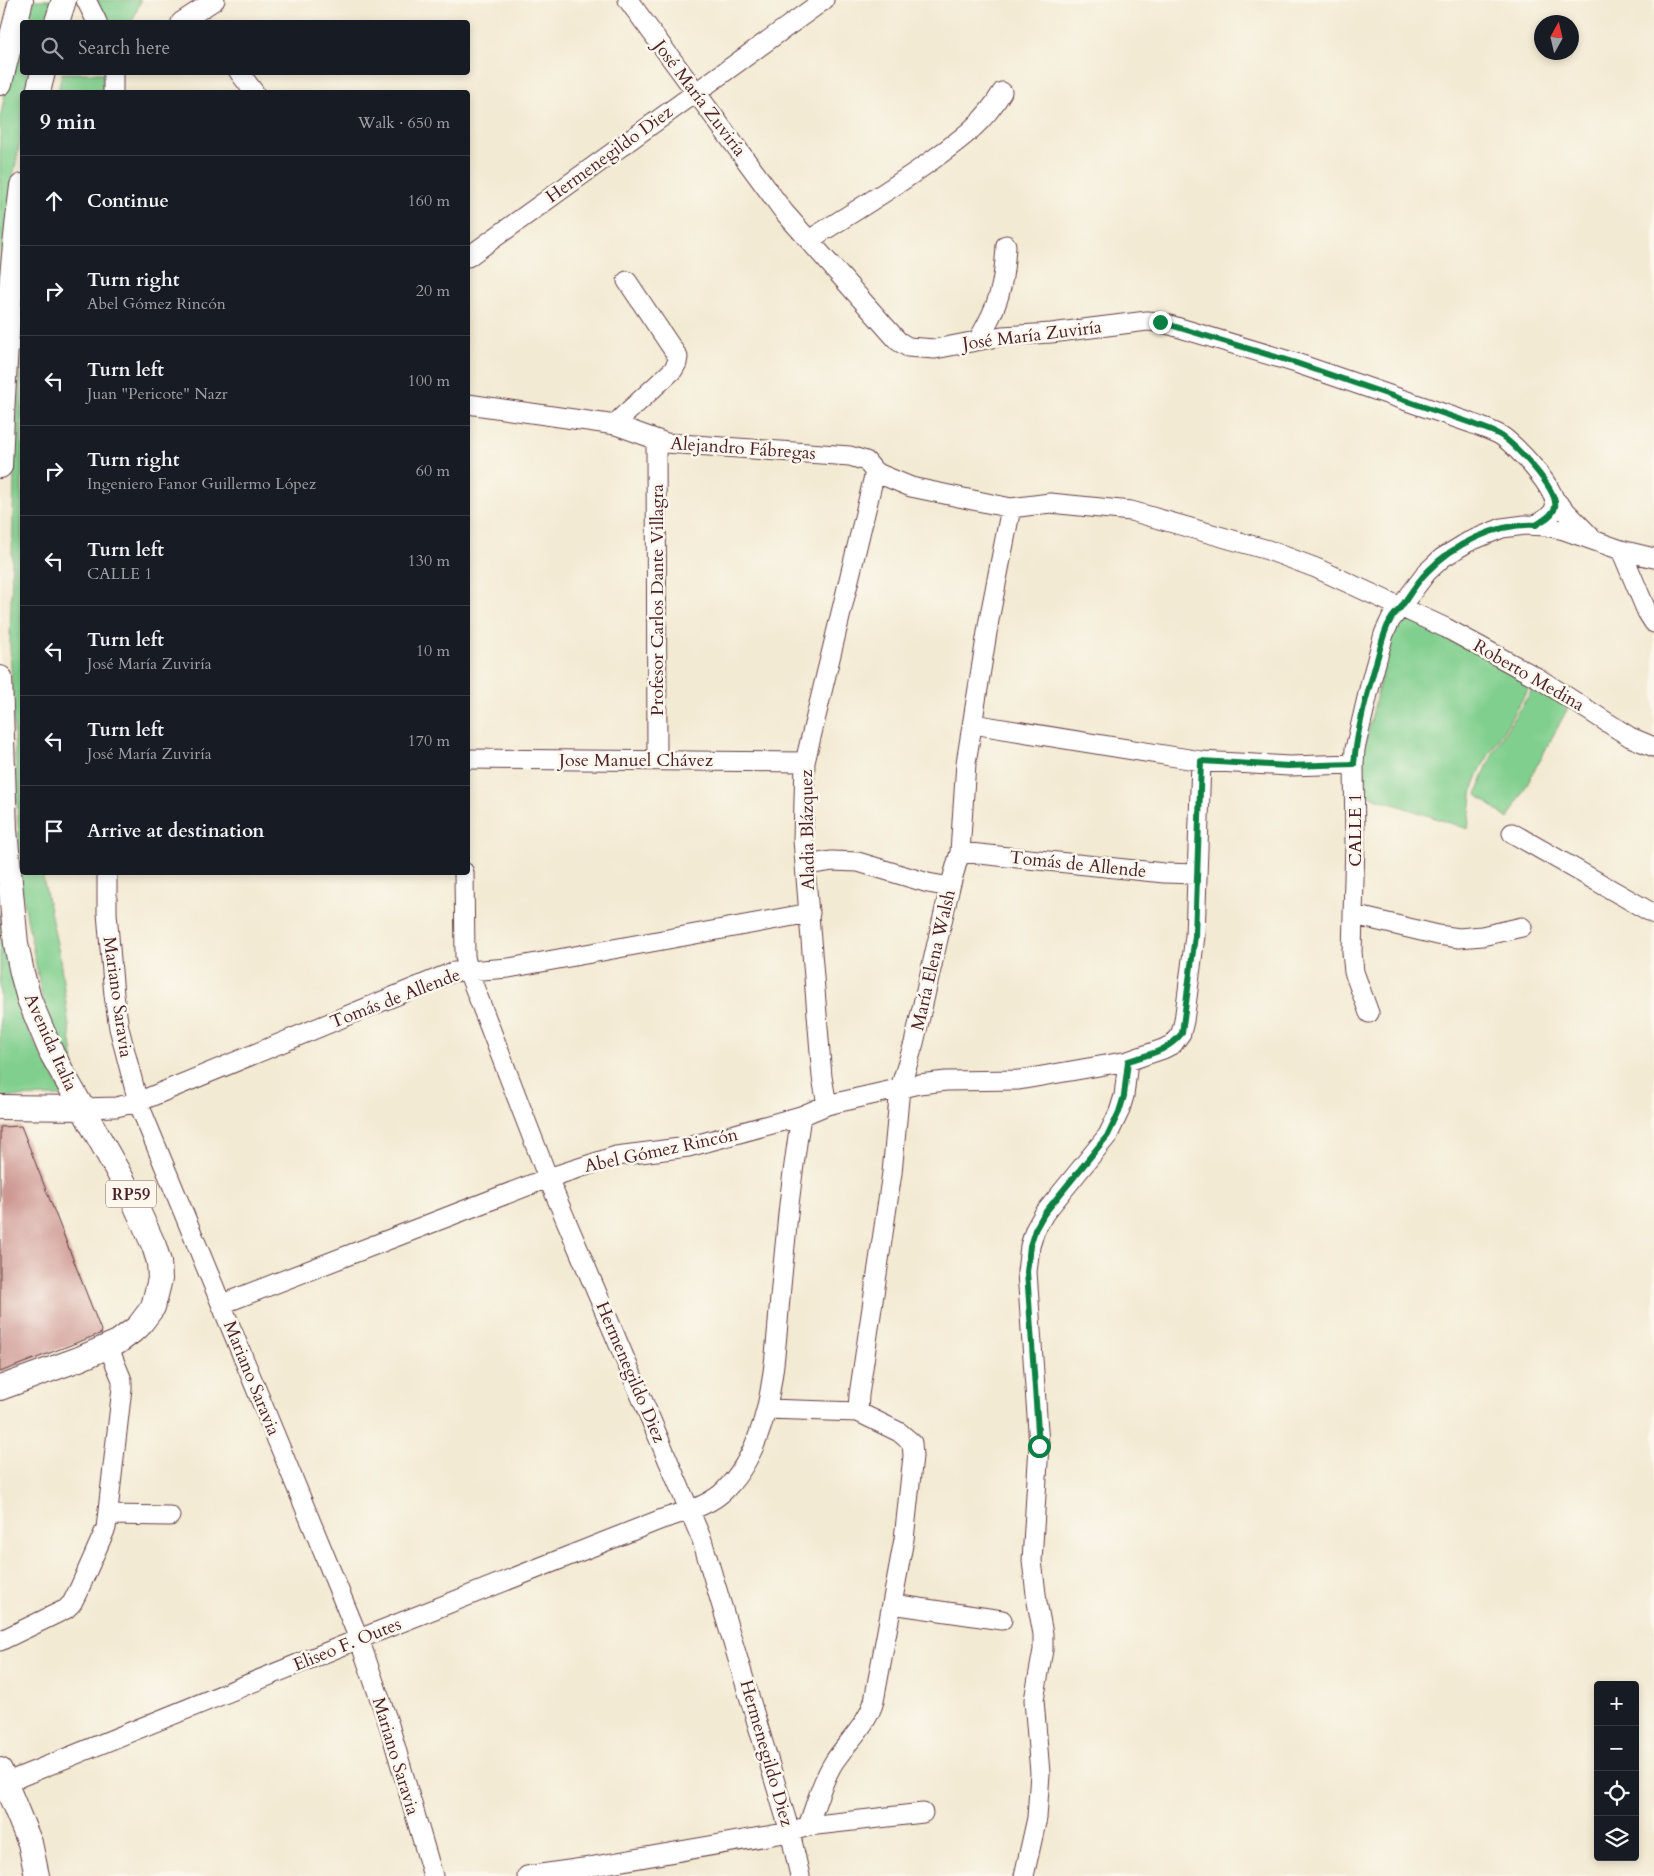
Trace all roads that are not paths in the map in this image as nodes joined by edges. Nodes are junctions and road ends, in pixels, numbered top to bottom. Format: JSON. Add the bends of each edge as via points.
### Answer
{"nodes":[{"id":1,"x":21,"y":0,"type":"edge"},
{"id":2,"x":64,"y":0,"type":"edge"},
{"id":3,"x":86,"y":0,"type":"edge"},
{"id":4,"x":215,"y":0,"type":"edge"},
{"id":5,"x":628,"y":0,"type":"edge"},
{"id":6,"x":824,"y":0,"type":"edge"},
{"id":7,"x":58,"y":20,"type":"edge"},
{"id":8,"x":96,"y":20,"type":"edge"},
{"id":9,"x":193,"y":20,"type":"edge"},
{"id":10,"x":41,"y":75,"type":"edge"},
{"id":11,"x":113,"y":75,"type":"edge"},
{"id":12,"x":241,"y":75,"type":"edge"},
{"id":13,"x":0,"y":83,"type":"edge"},
{"id":14,"x":38,"y":90,"type":"edge"},
{"id":15,"x":113,"y":90,"type":"edge"},
{"id":16,"x":252,"y":90,"type":"edge"},
{"id":17,"x":695,"y":92,"type":"junction"},
{"id":18,"x":1002,"y":92,"type":"dead end"},
{"id":19,"x":20,"y":206,"type":"edge"},
{"id":20,"x":809,"y":240,"type":"junction"},
{"id":21,"x":1006,"y":245,"type":"dead end"},
{"id":22,"x":470,"y":256,"type":"edge"},
{"id":23,"x":627,"y":281,"type":"dead end"},
{"id":24,"x":978,"y":340,"type":"junction"},
{"id":25,"x":470,"y":404,"type":"edge"},
{"id":26,"x":616,"y":425,"type":"junction"},
{"id":27,"x":656,"y":440,"type":"junction"},
{"id":28,"x":0,"y":466,"type":"edge"},
{"id":29,"x":875,"y":472,"type":"junction"},
{"id":30,"x":1554,"y":499,"type":"junction"},
{"id":31,"x":1011,"y":508,"type":"junction"},
{"id":32,"x":1536,"y":525,"type":"junction"},
{"id":33,"x":1594,"y":540,"type":"junction"},
{"id":34,"x":1621,"y":550,"type":"junction"},
{"id":35,"x":1654,"y":558,"type":"edge"},
{"id":36,"x":1402,"y":606,"type":"junction"},
{"id":37,"x":1654,"y":623,"type":"edge"},
{"id":38,"x":0,"y":678,"type":"edge"},
{"id":39,"x":973,"y":724,"type":"junction"},
{"id":40,"x":1654,"y":747,"type":"edge"},
{"id":41,"x":470,"y":759,"type":"edge"},
{"id":42,"x":657,"y":759,"type":"junction"},
{"id":43,"x":1201,"y":761,"type":"junction"},
{"id":44,"x":805,"y":762,"type":"junction"},
{"id":45,"x":1354,"y":764,"type":"junction"},
{"id":46,"x":1512,"y":833,"type":"dead end"},
{"id":47,"x":960,"y":852,"type":"junction"},
{"id":48,"x":806,"y":865,"type":"junction"},
{"id":49,"x":1196,"y":874,"type":"junction"},
{"id":50,"x":106,"y":875,"type":"edge"},
{"id":51,"x":464,"y":875,"type":"edge"},
{"id":52,"x":950,"y":887,"type":"junction"},
{"id":53,"x":810,"y":913,"type":"junction"},
{"id":54,"x":1654,"y":914,"type":"edge"},
{"id":55,"x":1354,"y":915,"type":"junction"},
{"id":56,"x":1522,"y":927,"type":"dead end"},
{"id":57,"x":468,"y":971,"type":"junction"},
{"id":58,"x":1369,"y":1014,"type":"dead end"},
{"id":59,"x":1128,"y":1061,"type":"junction"},
{"id":60,"x":900,"y":1088,"type":"junction"},
{"id":61,"x":138,"y":1102,"type":"junction"},
{"id":62,"x":826,"y":1105,"type":"junction"},
{"id":63,"x":0,"y":1107,"type":"edge"},
{"id":64,"x":81,"y":1108,"type":"junction"},
{"id":65,"x":801,"y":1116,"type":"junction"},
{"id":66,"x":548,"y":1178,"type":"junction"},
{"id":67,"x":222,"y":1304,"type":"junction"},
{"id":68,"x":108,"y":1346,"type":"junction"},
{"id":69,"x":0,"y":1388,"type":"edge"},
{"id":70,"x":767,"y":1409,"type":"junction"},
{"id":71,"x":858,"y":1412,"type":"junction"},
{"id":72,"x":690,"y":1510,"type":"junction"},
{"id":73,"x":109,"y":1515,"type":"junction"},
{"id":74,"x":170,"y":1516,"type":"dead end"},
{"id":75,"x":892,"y":1604,"type":"junction"},
{"id":76,"x":1002,"y":1620,"type":"dead end"},
{"id":77,"x":359,"y":1639,"type":"junction"},
{"id":78,"x":0,"y":1641,"type":"edge"},
{"id":79,"x":3,"y":1776,"type":"edge"},
{"id":80,"x":923,"y":1813,"type":"dead end"},
{"id":81,"x":808,"y":1826,"type":"junction"},
{"id":82,"x":790,"y":1832,"type":"junction"},
{"id":83,"x":37,"y":1876,"type":"edge"},
{"id":84,"x":432,"y":1876,"type":"edge"},
{"id":85,"x":527,"y":1876,"type":"edge"},
{"id":86,"x":800,"y":1876,"type":"edge"},
{"id":87,"x":1024,"y":1876,"type":"edge"}],
"edges":[{"from":1,"to":13,"type":"main road"},
{"from":2,"to":7,"type":"main road"},
{"from":3,"to":8,"type":"street"},
{"from":4,"to":9,"type":"street"},
{"from":5,"to":17,"type":"street","name":"José María Zuviría"},
{"from":6,"to":17,"type":"street","name":"Hermenegildo Diez"},
{"from":10,"to":14,"type":"main road"},
{"from":11,"to":15,"type":"street"},
{"from":12,"to":16,"type":"street"},
{"from":17,"to":20,"type":"street","name":"José María Zuviría","via":[[784,212]]},
{"from":17,"to":22,"type":"street","name":"Hermenegildo Diez"},
{"from":18,"to":20,"type":"street","via":[[989,113],[967,134],[906,179]]},
{"from":19,"to":28,"type":"main road","via":[[8,324]]},
{"from":20,"to":24,"type":"street","name":"José María Zuviría","via":[[898,341],[908,347],[935,349]]},
{"from":21,"to":24,"type":"street","via":[[999,296],[993,316]]},
{"from":23,"to":26,"type":"street","via":[[678,357],[678,363]]},
{"from":24,"to":30,"type":"street","name":"José María Zuviría","via":[[1133,322],[1160,322],[1296,363],[1499,434],[1526,458]]},
{"from":25,"to":26,"type":"street","name":"Alejandro Fábregas"},
{"from":26,"to":27,"type":"street","name":"Alejandro Fábregas"},
{"from":27,"to":29,"type":"street","name":"Alejandro Fábregas","via":[[850,456],[866,461]]},
{"from":27,"to":42,"type":"street","name":"Profesor Carlos Dante Villagra"},
{"from":29,"to":31,"type":"street","name":"Alejandro Fábregas","via":[[911,487]]},
{"from":29,"to":44,"type":"street","name":"Aladia Blázquez"},
{"from":30,"to":32,"type":"street","via":[[1552,513]]},
{"from":30,"to":33,"type":"street","name":"José María Zuviría"},
{"from":31,"to":36,"type":"street","name":"Roberto Medina","via":[[1050,503],[1131,511],[1268,550]]},
{"from":31,"to":39,"type":"street","name":"María Elena Walsh"},
{"from":32,"to":33,"type":"street","name":"CALLE 1"},
{"from":32,"to":36,"type":"street","name":"CALLE 1","via":[[1502,528],[1468,542],[1427,572]]},
{"from":33,"to":34,"type":"street","name":"CALLE 1"},
{"from":34,"to":35,"type":"street","name":"CALLE 1"},
{"from":34,"to":37,"type":"street"},
{"from":36,"to":40,"type":"street","name":"Roberto Medina","via":[[1538,678],[1630,737]]},
{"from":36,"to":45,"type":"street","name":"CALLE 1","via":[[1384,634]]},
{"from":38,"to":64,"type":"main road","name":"Avenida Italia","number":"RP59","via":[[3,798],[16,944],[39,1026]]},
{"from":39,"to":43,"type":"street"},
{"from":39,"to":47,"type":"street","name":"María Elena Walsh","via":[[966,763]]},
{"from":41,"to":42,"type":"street","name":"Jose Manuel Chávez"},
{"from":42,"to":44,"type":"street","name":"Jose Manuel Chávez"},
{"from":43,"to":45,"type":"street","via":[[1288,766]]},
{"from":43,"to":49,"type":"street"},
{"from":44,"to":48,"type":"street","name":"Aladia Blázquez"},
{"from":45,"to":55,"type":"street","name":"CALLE 1"},
{"from":46,"to":54,"type":"street"},
{"from":47,"to":49,"type":"street","name":"Tomás de Allende"},
{"from":47,"to":52,"type":"street","name":"María Elena Walsh"},
{"from":48,"to":52,"type":"street","via":[[858,862]]},
{"from":48,"to":53,"type":"street","name":"Aladia Blázquez"},
{"from":49,"to":59,"type":"street","name":"Abel Gómez Rincón","via":[[1195,936],[1182,1033],[1173,1044]]},
{"from":50,"to":61,"type":"street","name":"Mariano Saravia","via":[[114,995]]},
{"from":51,"to":57,"type":"street","name":"Hermenegildo Diez"},
{"from":52,"to":60,"type":"street","name":"María Elena Walsh","via":[[914,1043]]},
{"from":53,"to":57,"type":"street","name":"Tomás de Allende","via":[[509,968]]},
{"from":53,"to":62,"type":"street","name":"Aladia Blázquez"},
{"from":55,"to":56,"type":"street","via":[[1459,938]]},
{"from":55,"to":58,"type":"street","name":"CALLE 1","via":[[1354,972]]},
{"from":57,"to":61,"type":"street","name":"Tomás de Allende","via":[[453,972]]},
{"from":57,"to":66,"type":"street","name":"Hermenegildo Diez"},
{"from":59,"to":60,"type":"street","name":"Abel Gómez Rincón","via":[[1019,1080],[946,1081]]},
{"from":59,"to":87,"type":"street","via":[[1124,1096],[1108,1135],[1044,1214],[1030,1246],[1027,1272],[1039,1446],[1032,1561],[1043,1650],[1034,1700],[1040,1773],[1036,1818]]},
{"from":60,"to":62,"type":"street","name":"Abel Gómez Rincón"},
{"from":60,"to":71,"type":"street","name":"María Elena Walsh","via":[[892,1173]]},
{"from":61,"to":64,"type":"street","name":"Tomás de Allende","via":[[116,1107]]},
{"from":61,"to":67,"type":"street","name":"Mariano Saravia"},
{"from":62,"to":65,"type":"street","name":"Abel Gómez Rincón"},
{"from":63,"to":64,"type":"main road"},
{"from":64,"to":68,"type":"main road","number":"RP59","via":[[131,1195],[159,1262],[160,1279],[153,1307],[138,1327]]},
{"from":65,"to":66,"type":"street","name":"Abel Gómez Rincón","via":[[688,1147],[616,1156]]},
{"from":65,"to":70,"type":"street","name":"Eliseo F. Outes"},
{"from":66,"to":67,"type":"street","name":"Abel Gómez Rincón"},
{"from":66,"to":72,"type":"street","name":"Hermenegildo Diez"},
{"from":67,"to":77,"type":"street","name":"Mariano Saravia"},
{"from":68,"to":69,"type":"main road","number":"RP59"},
{"from":68,"to":73,"type":"street","via":[[122,1380]]},
{"from":70,"to":71,"type":"street"},
{"from":70,"to":72,"type":"street","name":"Eliseo F. Outes","via":[[752,1451],[726,1490]]},
{"from":71,"to":75,"type":"street","via":[[899,1432],[912,1443],[904,1540]]},
{"from":72,"to":77,"type":"street","name":"Eliseo F. Outes"},
{"from":72,"to":82,"type":"street","name":"Hermenegildo Diez","via":[[702,1540]]},
{"from":73,"to":74,"type":"street"},
{"from":73,"to":78,"type":"street","via":[[72,1603],[66,1609]]},
{"from":75,"to":76,"type":"street"},
{"from":75,"to":81,"type":"street","via":[[870,1715],[830,1768]]},
{"from":77,"to":79,"type":"street","name":"Eliseo F. Outes"},
{"from":77,"to":84,"type":"street","name":"Mariano Saravia","via":[[389,1725]]},
{"from":79,"to":83,"type":"main road","via":[[30,1843]]},
{"from":80,"to":81,"type":"street"},
{"from":81,"to":82,"type":"street"},
{"from":82,"to":85,"type":"street"},
{"from":82,"to":86,"type":"street","name":"Hermenegildo Diez"}]}
